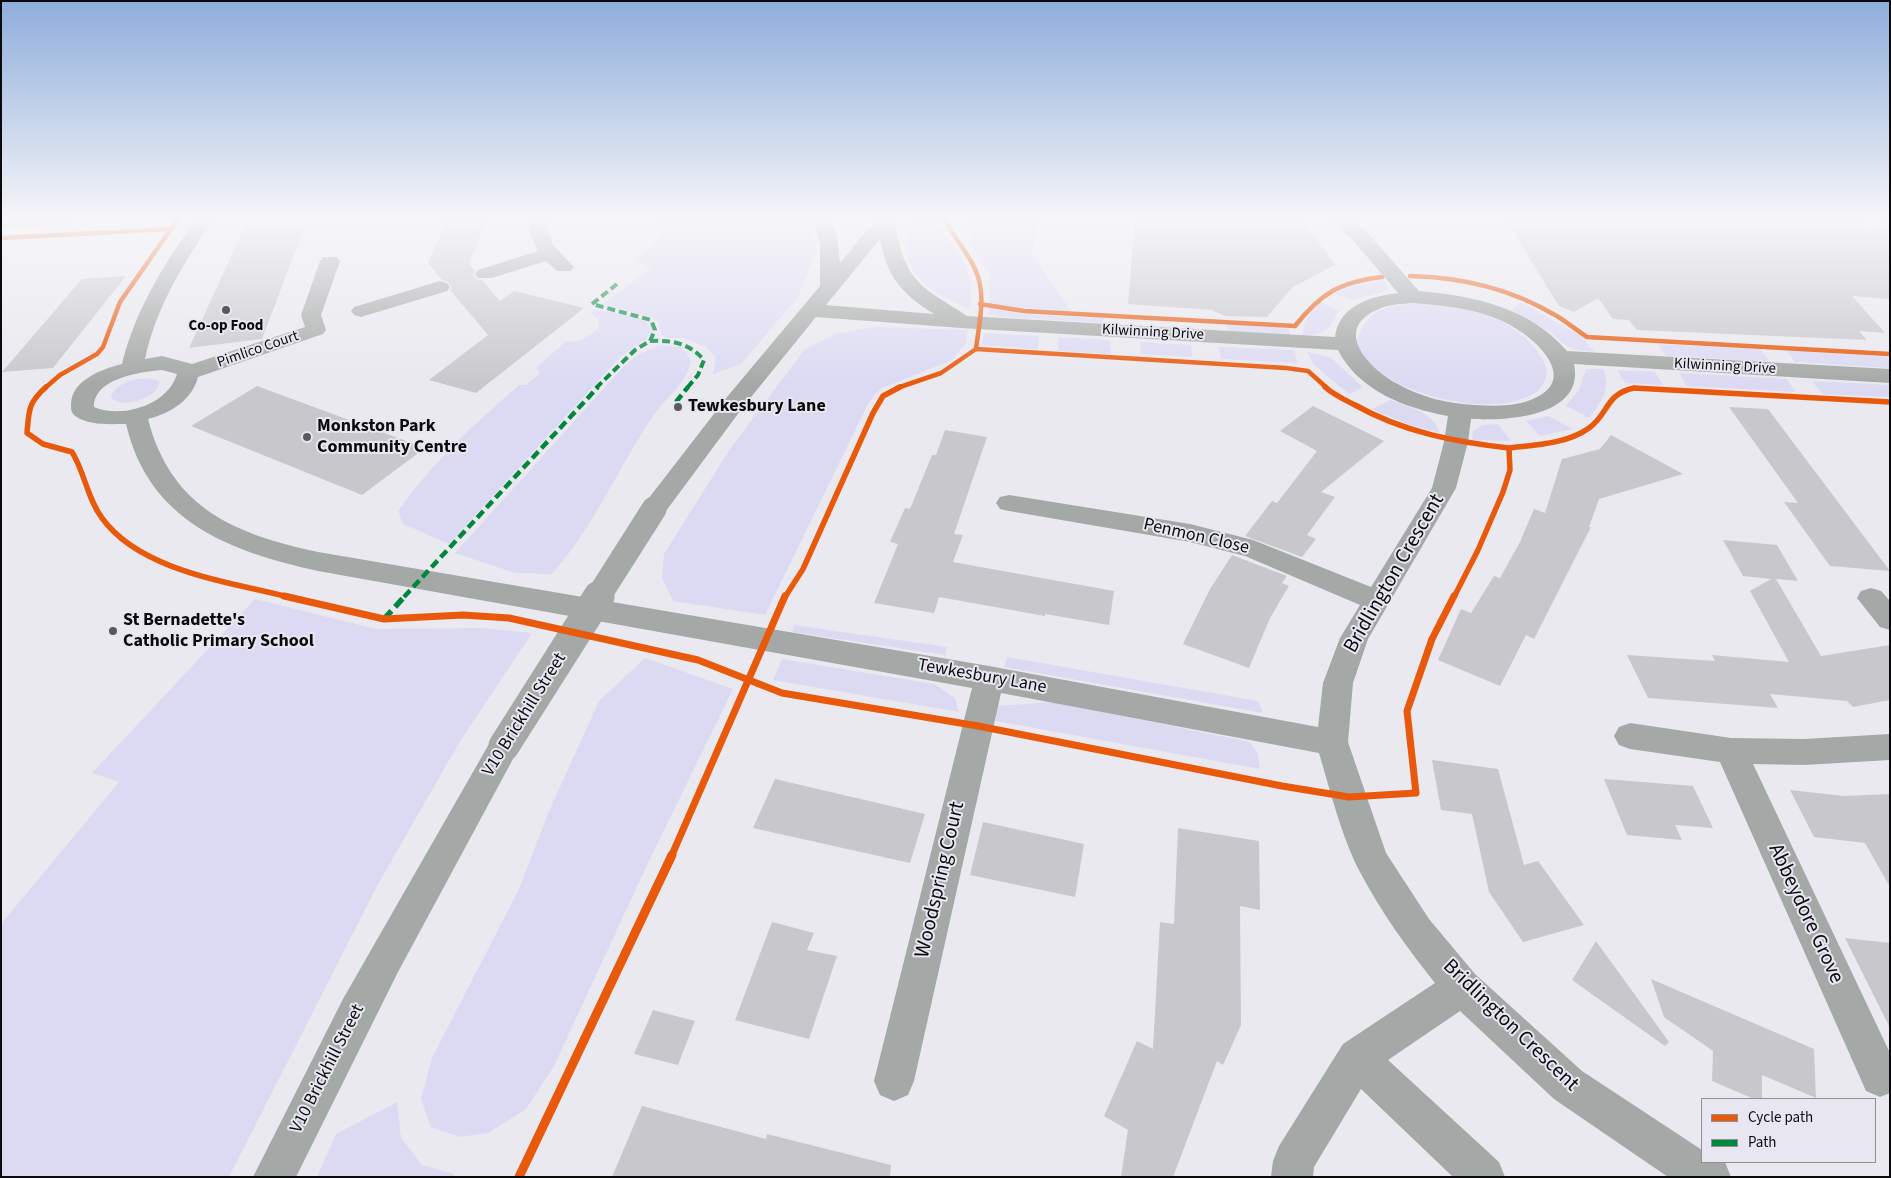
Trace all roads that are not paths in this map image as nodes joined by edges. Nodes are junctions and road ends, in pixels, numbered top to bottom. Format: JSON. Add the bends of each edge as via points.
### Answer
{"nodes":[{"id":1,"x":169,"y":274,"type":"edge"},
{"id":2,"x":326,"y":274,"type":"edge"},
{"id":3,"x":830,"y":274,"type":"edge"},
{"id":4,"x":840,"y":274,"type":"edge"},
{"id":5,"x":901,"y":274,"type":"edge"},
{"id":6,"x":1393,"y":274,"type":"edge"},
{"id":7,"x":830,"y":286,"type":"junction"},
{"id":8,"x":440,"y":287,"type":"dead end"},
{"id":9,"x":1413,"y":297,"type":"junction"},
{"id":10,"x":810,"y":310,"type":"junction"},
{"id":11,"x":362,"y":311,"type":"dead end"},
{"id":12,"x":961,"y":322,"type":"junction"},
{"id":13,"x":1345,"y":344,"type":"junction"},
{"id":14,"x":1560,"y":357,"type":"junction"},
{"id":15,"x":132,"y":367,"type":"junction"},
{"id":16,"x":188,"y":374,"type":"junction"},
{"id":17,"x":1890,"y":376,"type":"edge"},
{"id":18,"x":1460,"y":412,"type":"junction"},
{"id":19,"x":136,"y":415,"type":"junction"},
{"id":20,"x":1009,"y":503,"type":"dead end"},
{"id":21,"x":1871,"y":598,"type":"dead end"},
{"id":22,"x":1375,"y":600,"type":"junction"},
{"id":23,"x":1890,"y":620,"type":"edge"},
{"id":24,"x":989,"y":678,"type":"junction"},
{"id":25,"x":1630,"y":736,"type":"dead end"},
{"id":26,"x":1332,"y":742,"type":"junction"},
{"id":27,"x":1890,"y":747,"type":"edge"},
{"id":28,"x":1731,"y":751,"type":"junction"},
{"id":29,"x":1462,"y":987,"type":"junction"},
{"id":30,"x":1357,"y":1058,"type":"junction"},
{"id":31,"x":1880,"y":1077,"type":"dead end"},
{"id":32,"x":894,"y":1081,"type":"dead end"},
{"id":33,"x":274,"y":1177,"type":"edge"},
{"id":34,"x":1292,"y":1177,"type":"edge"},
{"id":35,"x":1484,"y":1177,"type":"edge"},
{"id":36,"x":1710,"y":1177,"type":"edge"}],
"edges":[{"from":1,"to":15,"type":"street","via":[[138,338]]},
{"from":2,"to":16,"type":"street","name":"Pimlico Court","via":[[312,315],[316,330]]},
{"from":3,"to":7,"type":"street"},
{"from":4,"to":7,"type":"street","name":"V10 Brickhill Street"},
{"from":5,"to":12,"type":"street","via":[[925,298]]},
{"from":6,"to":9,"type":"street"},
{"from":7,"to":10,"type":"street","name":"V10 Brickhill Street"},
{"from":8,"to":11,"type":"street"},
{"from":9,"to":13,"type":"street","via":[[1382,301],[1359,311],[1346,326]]},
{"from":9,"to":14,"type":"street","via":[[1483,306],[1516,320],[1543,337]]},
{"from":10,"to":12,"type":"street","name":"Kilwinning Drive"},
{"from":10,"to":33,"type":"street","name":"V10 Brickhill Street","bridge":true,"via":[[654,509],[504,746],[422,891]]},
{"from":12,"to":13,"type":"street","name":"Kilwinning Drive"},
{"from":13,"to":18,"type":"street","via":[[1354,361],[1371,378],[1427,404]]},
{"from":14,"to":17,"type":"street","name":"Kilwinning Drive"},
{"from":14,"to":18,"type":"street","via":[[1565,377],[1556,395],[1534,408],[1500,414]]},
{"from":15,"to":16,"type":"street","via":[[174,364]]},
{"from":15,"to":19,"type":"street","via":[[91,387],[80,403],[89,416],[110,419]]},
{"from":16,"to":19,"type":"street","via":[[188,382],[182,391]]},
{"from":18,"to":22,"type":"street","name":"Bridlington Crescent","via":[[1444,488]]},
{"from":19,"to":24,"type":"street","name":"Tewkesbury Lane","via":[[140,438],[151,467],[167,489],[191,512],[226,533],[284,554]]},
{"from":20,"to":22,"type":"street","name":"Penmon Close","via":[[1190,533],[1253,549]]},
{"from":21,"to":23,"type":"street"},
{"from":22,"to":26,"type":"street","name":"Bridlington Crescent","via":[[1354,638],[1338,683]]},
{"from":24,"to":26,"type":"street","name":"Tewkesbury Lane"},
{"from":24,"to":32,"type":"street","name":"Woodspring Court"},
{"from":25,"to":28,"type":"street"},
{"from":26,"to":29,"type":"street","name":"Bridlington Crescent","via":[[1372,861],[1416,931]]},
{"from":27,"to":28,"type":"street","via":[[1804,752]]},
{"from":28,"to":31,"type":"street","name":"Abbeydore Grove"},
{"from":29,"to":30,"type":"street"},
{"from":29,"to":36,"type":"street","name":"Bridlington Crescent","via":[[1568,1086]]},
{"from":30,"to":34,"type":"street","via":[[1294,1161]]},
{"from":30,"to":35,"type":"street"}]}
